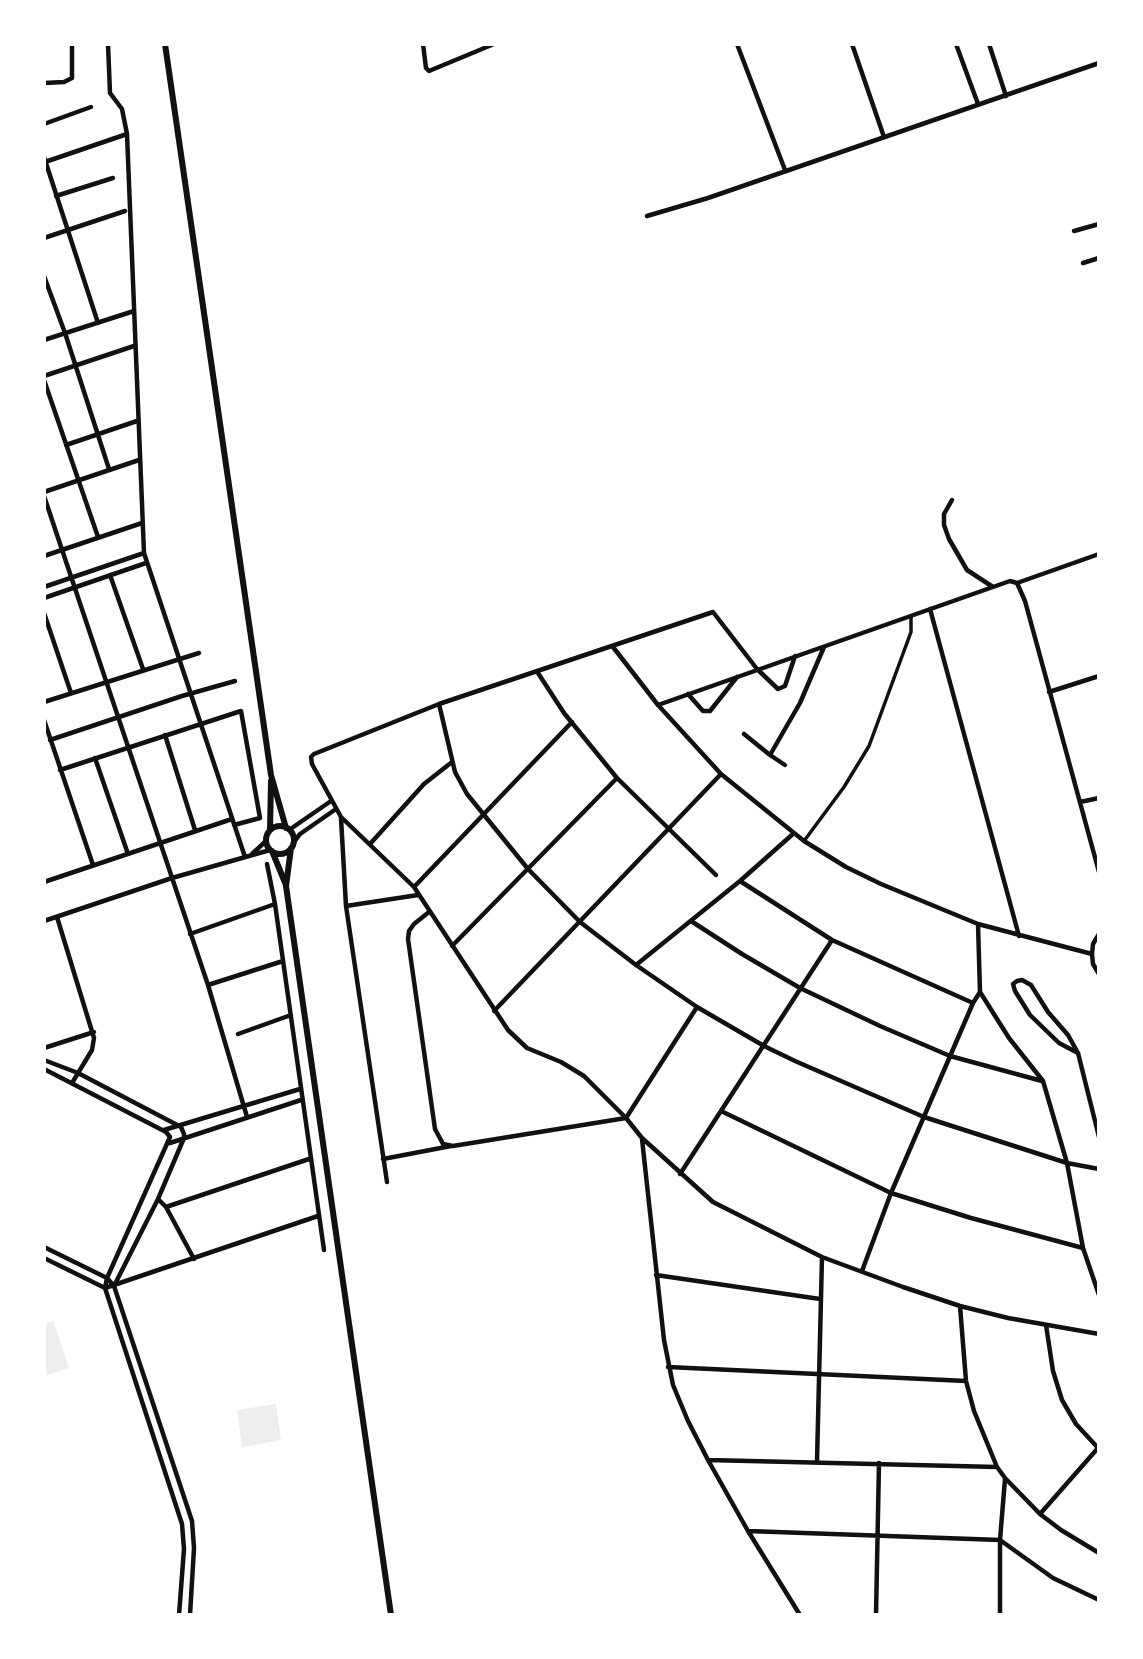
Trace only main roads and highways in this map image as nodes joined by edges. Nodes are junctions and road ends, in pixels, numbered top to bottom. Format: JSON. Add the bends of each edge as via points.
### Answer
{"nodes":[{"id":1,"x":165,"y":44,"type":"edge"},
{"id":2,"x":271,"y":775,"type":"junction"},
{"id":3,"x":288,"y":829,"type":"junction"},
{"id":4,"x":270,"y":830,"type":"junction"},
{"id":5,"x":292,"y":846,"type":"junction"},
{"id":6,"x":271,"y":851,"type":"junction"},
{"id":7,"x":286,"y":886,"type":"junction"},
{"id":8,"x":391,"y":1615,"type":"edge"}],
"edges":[{"from":1,"to":2,"type":"main road"},
{"from":2,"to":3,"type":"main road"},
{"from":2,"to":4,"type":"main road"},
{"from":3,"to":4,"type":"main road"},
{"from":3,"to":5,"type":"main road"},
{"from":4,"to":6,"type":"main road","via":[[266,841]]},
{"from":5,"to":6,"type":"main road","via":[[282,853]]},
{"from":5,"to":7,"type":"main road"},
{"from":6,"to":7,"type":"main road"},
{"from":7,"to":8,"type":"main road"}]}
